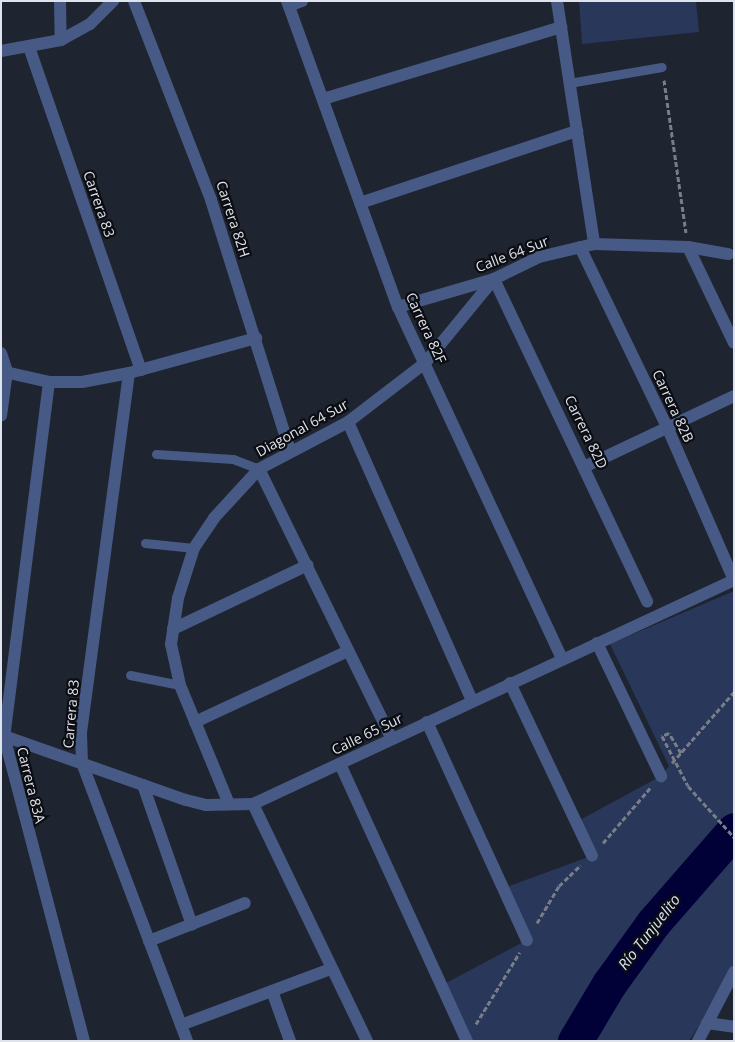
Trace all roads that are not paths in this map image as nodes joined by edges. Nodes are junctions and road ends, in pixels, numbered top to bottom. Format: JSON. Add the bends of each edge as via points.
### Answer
{"nodes":[{"id":1,"x":60,"y":1,"type":"edge"},
{"id":2,"x":134,"y":1,"type":"edge"},
{"id":3,"x":302,"y":1,"type":"edge"},
{"id":4,"x":557,"y":1,"type":"edge"},
{"id":5,"x":108,"y":4,"type":"edge"},
{"id":6,"x":288,"y":4,"type":"edge"},
{"id":7,"x":561,"y":27,"type":"junction"},
{"id":8,"x":61,"y":40,"type":"junction"},
{"id":9,"x":29,"y":47,"type":"junction"},
{"id":10,"x":1,"y":51,"type":"edge"},
{"id":11,"x":662,"y":67,"type":"road end"},
{"id":12,"x":570,"y":83,"type":"junction"},
{"id":13,"x":322,"y":99,"type":"junction"},
{"id":14,"x":577,"y":131,"type":"junction"},
{"id":15,"x":360,"y":203,"type":"junction"},
{"id":16,"x":594,"y":244,"type":"junction"},
{"id":17,"x":580,"y":247,"type":"junction"},
{"id":18,"x":688,"y":247,"type":"junction"},
{"id":19,"x":728,"y":254,"type":"dead end"},
{"id":20,"x":494,"y":279,"type":"junction"},
{"id":21,"x":398,"y":307,"type":"junction"},
{"id":22,"x":256,"y":338,"type":"junction"},
{"id":23,"x":734,"y":343,"type":"edge"},
{"id":24,"x":1,"y":353,"type":"edge"},
{"id":25,"x":425,"y":363,"type":"junction"},
{"id":26,"x":4,"y":371,"type":"edge"},
{"id":27,"x":135,"y":372,"type":"junction"},
{"id":28,"x":49,"y":382,"type":"junction"},
{"id":29,"x":734,"y":396,"type":"edge"},
{"id":30,"x":1,"y":416,"type":"edge"},
{"id":31,"x":348,"y":422,"type":"junction"},
{"id":32,"x":668,"y":429,"type":"junction"},
{"id":33,"x":290,"y":451,"type":"junction"},
{"id":34,"x":156,"y":454,"type":"dead end"},
{"id":35,"x":586,"y":466,"type":"junction"},
{"id":36,"x":259,"y":469,"type":"junction"},
{"id":37,"x":145,"y":543,"type":"dead end"},
{"id":38,"x":194,"y":548,"type":"junction"},
{"id":39,"x":308,"y":565,"type":"junction"},
{"id":40,"x":734,"y":580,"type":"edge"},
{"id":41,"x":647,"y":601,"type":"dead end"},
{"id":42,"x":173,"y":630,"type":"junction"},
{"id":43,"x":597,"y":643,"type":"junction"},
{"id":44,"x":348,"y":651,"type":"junction"},
{"id":45,"x":562,"y":658,"type":"junction"},
{"id":46,"x":130,"y":675,"type":"dead end"},
{"id":47,"x":510,"y":683,"type":"junction"},
{"id":48,"x":180,"y":685,"type":"junction"},
{"id":49,"x":472,"y":700,"type":"junction"},
{"id":50,"x":194,"y":722,"type":"junction"},
{"id":51,"x":427,"y":722,"type":"junction"},
{"id":52,"x":3,"y":735,"type":"edge"},
{"id":53,"x":392,"y":739,"type":"junction"},
{"id":54,"x":82,"y":763,"type":"junction"},
{"id":55,"x":340,"y":764,"type":"junction"},
{"id":56,"x":661,"y":776,"type":"dead end"},
{"id":57,"x":143,"y":785,"type":"junction"},
{"id":58,"x":229,"y":804,"type":"junction"},
{"id":59,"x":253,"y":804,"type":"junction"},
{"id":60,"x":592,"y":856,"type":"dead end"},
{"id":61,"x":246,"y":903,"type":"dead end"},
{"id":62,"x":192,"y":925,"type":"junction"},
{"id":63,"x":527,"y":940,"type":"dead end"},
{"id":64,"x":149,"y":941,"type":"junction"},
{"id":65,"x":331,"y":969,"type":"junction"},
{"id":66,"x":734,"y":972,"type":"edge"},
{"id":67,"x":272,"y":991,"type":"junction"},
{"id":68,"x":707,"y":1023,"type":"junction"},
{"id":69,"x":181,"y":1026,"type":"junction"},
{"id":70,"x":734,"y":1027,"type":"edge"},
{"id":71,"x":468,"y":1039,"type":"edge"},
{"id":72,"x":84,"y":1041,"type":"edge"},
{"id":73,"x":187,"y":1041,"type":"edge"},
{"id":74,"x":290,"y":1041,"type":"edge"},
{"id":75,"x":367,"y":1041,"type":"edge"},
{"id":76,"x":698,"y":1041,"type":"edge"}],
"edges":[{"from":1,"to":8,"type":"street"},
{"from":2,"to":22,"type":"street","name":"Carrera 82H","via":[[186,131]]},
{"from":3,"to":6,"type":"street"},
{"from":4,"to":7,"type":"street"},
{"from":5,"to":8,"type":"street","via":[[90,24]]},
{"from":6,"to":13,"type":"street","name":"Carrera 82F"},
{"from":7,"to":12,"type":"street"},
{"from":7,"to":13,"type":"street"},
{"from":8,"to":9,"type":"street"},
{"from":9,"to":10,"type":"street"},
{"from":9,"to":27,"type":"street","name":"Carrera 83"},
{"from":11,"to":12,"type":"lane"},
{"from":12,"to":14,"type":"street"},
{"from":13,"to":15,"type":"street","name":"Carrera 82F"},
{"from":14,"to":15,"type":"street"},
{"from":14,"to":16,"type":"street"},
{"from":15,"to":21,"type":"street","name":"Carrera 82F"},
{"from":16,"to":17,"type":"street","name":"Calle 64 Sur"},
{"from":16,"to":18,"type":"street","name":"Calle 64 Sur"},
{"from":17,"to":20,"type":"street","name":"Calle 64 Sur","via":[[539,257]]},
{"from":17,"to":32,"type":"street","name":"Carrera 82B"},
{"from":18,"to":19,"type":"street","name":"Calle 64 Sur"},
{"from":18,"to":23,"type":"street"},
{"from":20,"to":21,"type":"street","name":"Calle 64 Sur"},
{"from":20,"to":25,"type":"street","name":"Diagonal 64 Sur"},
{"from":20,"to":35,"type":"street","name":"Carrera 82D"},
{"from":21,"to":25,"type":"street","name":"Carrera 82F"},
{"from":22,"to":27,"type":"street"},
{"from":22,"to":33,"type":"street","name":"Carrera 82H"},
{"from":24,"to":26,"type":"street"},
{"from":25,"to":31,"type":"street","name":"Diagonal 64 Sur"},
{"from":25,"to":45,"type":"street","name":"Carrera 82F"},
{"from":26,"to":28,"type":"street"},
{"from":26,"to":30,"type":"street"},
{"from":27,"to":28,"type":"street"},
{"from":27,"to":54,"type":"street","name":"Carrera 83","via":[[81,734]]},
{"from":28,"to":52,"type":"street","name":"Carrera 83A"},
{"from":29,"to":32,"type":"street"},
{"from":31,"to":33,"type":"street","name":"Diagonal 64 Sur"},
{"from":31,"to":49,"type":"street"},
{"from":32,"to":35,"type":"street"},
{"from":32,"to":40,"type":"street","name":"Carrera 82B"},
{"from":33,"to":36,"type":"street","name":"Diagonal 64 Sur"},
{"from":34,"to":36,"type":"lane","via":[[233,459]]},
{"from":35,"to":41,"type":"street","name":"Carrera 82D"},
{"from":36,"to":38,"type":"street","name":"Diagonal 64 Sur","via":[[214,518]]},
{"from":36,"to":39,"type":"street"},
{"from":37,"to":38,"type":"lane"},
{"from":38,"to":42,"type":"street","name":"Diagonal 64 Sur"},
{"from":39,"to":42,"type":"street"},
{"from":39,"to":44,"type":"street"},
{"from":40,"to":43,"type":"street","name":"Calle 65 Sur"},
{"from":42,"to":48,"type":"street","name":"Diagonal 64 Sur","via":[[171,644]]},
{"from":43,"to":45,"type":"street","name":"Calle 65 Sur"},
{"from":43,"to":56,"type":"street"},
{"from":44,"to":50,"type":"street"},
{"from":44,"to":53,"type":"street"},
{"from":45,"to":47,"type":"street","name":"Calle 65 Sur"},
{"from":46,"to":48,"type":"lane"},
{"from":47,"to":49,"type":"street","name":"Calle 65 Sur"},
{"from":47,"to":60,"type":"street"},
{"from":48,"to":50,"type":"street","name":"Diagonal 64 Sur"},
{"from":49,"to":51,"type":"street","name":"Calle 65 Sur"},
{"from":50,"to":58,"type":"street","name":"Diagonal 64 Sur"},
{"from":51,"to":53,"type":"street","name":"Calle 65 Sur"},
{"from":51,"to":63,"type":"street"},
{"from":52,"to":54,"type":"street","name":"Calle 65 Sur"},
{"from":52,"to":72,"type":"street","name":"Carrera 83A"},
{"from":53,"to":55,"type":"street","name":"Calle 65 Sur"},
{"from":54,"to":57,"type":"street","name":"Calle 65 Sur"},
{"from":54,"to":64,"type":"street","name":"Carrera 83"},
{"from":55,"to":59,"type":"street","name":"Calle 65 Sur"},
{"from":55,"to":71,"type":"street"},
{"from":57,"to":58,"type":"street","name":"Calle 65 Sur","via":[[206,805]]},
{"from":57,"to":62,"type":"street"},
{"from":58,"to":59,"type":"street","name":"Calle 65 Sur"},
{"from":59,"to":65,"type":"street"},
{"from":61,"to":62,"type":"street"},
{"from":62,"to":64,"type":"street"},
{"from":64,"to":69,"type":"street","name":"Carrera 83"},
{"from":65,"to":67,"type":"street"},
{"from":65,"to":75,"type":"street"},
{"from":66,"to":68,"type":"street"},
{"from":67,"to":69,"type":"street"},
{"from":67,"to":74,"type":"street"},
{"from":68,"to":70,"type":"street"},
{"from":68,"to":76,"type":"street"},
{"from":69,"to":73,"type":"street","name":"Carrera 83"}]}
